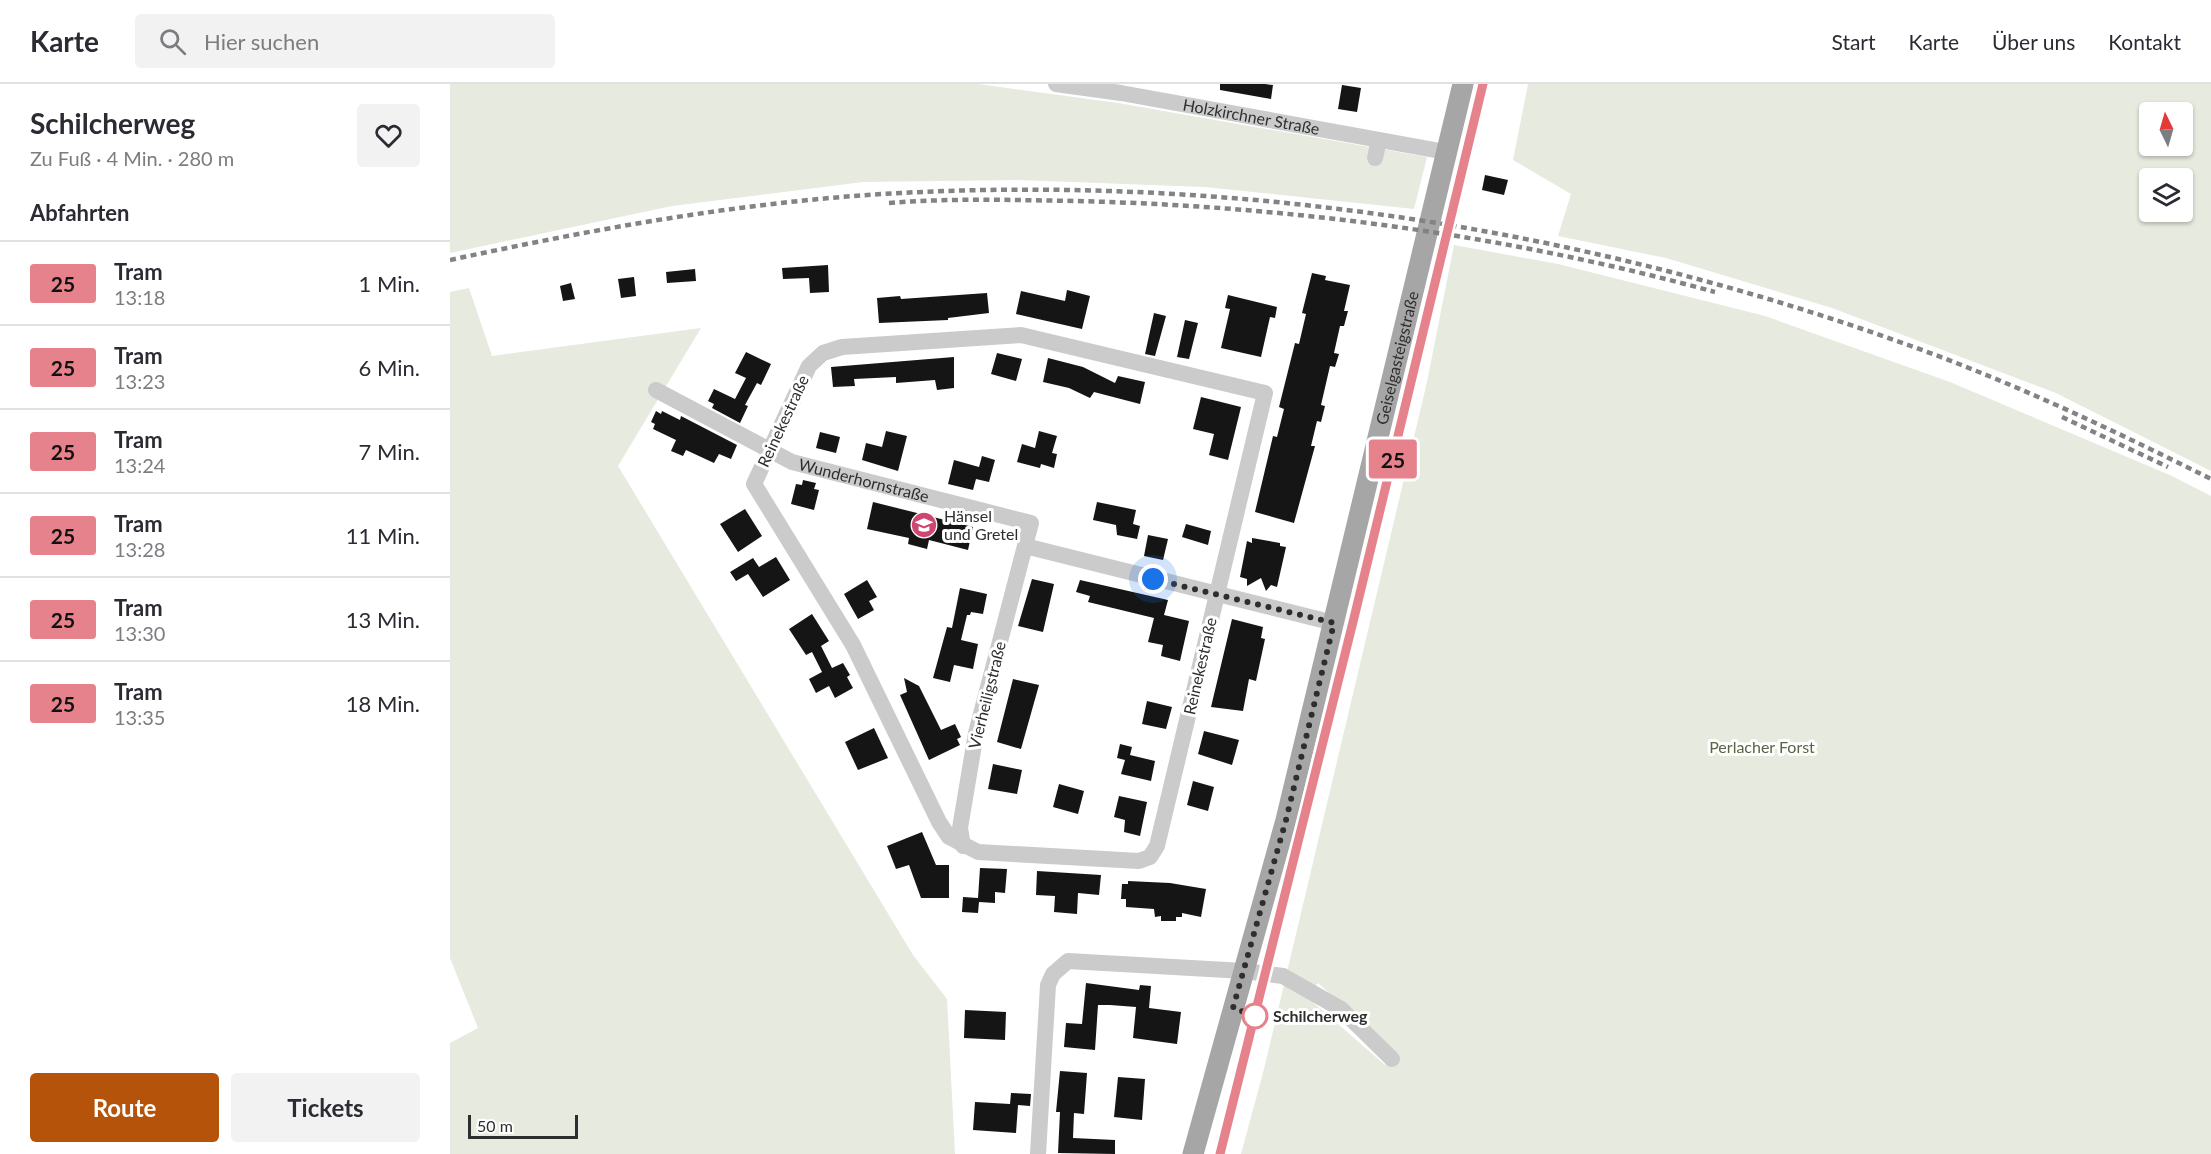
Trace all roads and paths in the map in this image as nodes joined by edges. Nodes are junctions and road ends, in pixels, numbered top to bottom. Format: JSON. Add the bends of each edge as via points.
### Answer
{"nodes":[{"id":1,"x":1056,"y":84,"type":"edge"},
{"id":2,"x":1463,"y":84,"type":"edge"},
{"id":3,"x":1122,"y":88,"type":"edge"},
{"id":4,"x":1379,"y":140,"type":"junction"},
{"id":5,"x":1446,"y":152,"type":"junction"},
{"id":6,"x":1375,"y":158,"type":"dead end"},
{"id":7,"x":656,"y":390,"type":"dead end"},
{"id":8,"x":770,"y":451,"type":"junction"},
{"id":9,"x":1025,"y":546,"type":"junction"},
{"id":10,"x":1217,"y":595,"type":"junction"},
{"id":11,"x":1334,"y":623,"type":"junction"},
{"id":12,"x":963,"y":846,"type":"junction"},
{"id":13,"x":1244,"y":971,"type":"junction"},
{"id":14,"x":1392,"y":1059,"type":"dead end"},
{"id":15,"x":1038,"y":1154,"type":"edge"},
{"id":16,"x":1193,"y":1154,"type":"edge"}],
"edges":[{"from":1,"to":3,"type":"street","name":"Holzkirchner Straße"},
{"from":2,"to":5,"type":"main road","name":"Geiselgasteigstraße"},
{"from":3,"to":4,"type":"street","name":"Holzkirchner Straße"},
{"from":4,"to":5,"type":"street","name":"Holzkirchner Straße"},
{"from":4,"to":6,"type":"street"},
{"from":5,"to":11,"type":"main road","name":"Geiselgasteigstraße"},
{"from":7,"to":8,"type":"street","name":"Wunderhornstraße"},
{"from":8,"to":9,"type":"street","name":"Wunderhornstraße","via":[[803,465],[1031,523]]},
{"from":8,"to":10,"type":"street","name":"Reinekestraße","via":[[809,366],[823,353],[842,347],[1021,335],[1265,393]]},
{"from":8,"to":12,"type":"street","name":"Reinekestraße","via":[[754,484],[853,645],[939,822],[949,837]]},
{"from":9,"to":10,"type":"street"},
{"from":9,"to":12,"type":"street","name":"Vierheiligstraße","via":[[976,733],[960,828]]},
{"from":10,"to":11,"type":"street"},
{"from":10,"to":12,"type":"street","name":"Reinekestraße","via":[[1165,813],[1150,857],[1139,861],[978,852]]},
{"from":11,"to":13,"type":"main road","name":"Geiselgasteigstraße"},
{"from":13,"to":14,"type":"street","via":[[1283,976],[1317,993],[1349,1016]]},
{"from":13,"to":15,"type":"street","via":[[1068,961],[1059,966],[1048,985]]},
{"from":13,"to":16,"type":"main road","name":"Geiselgasteigstraße"}]}
